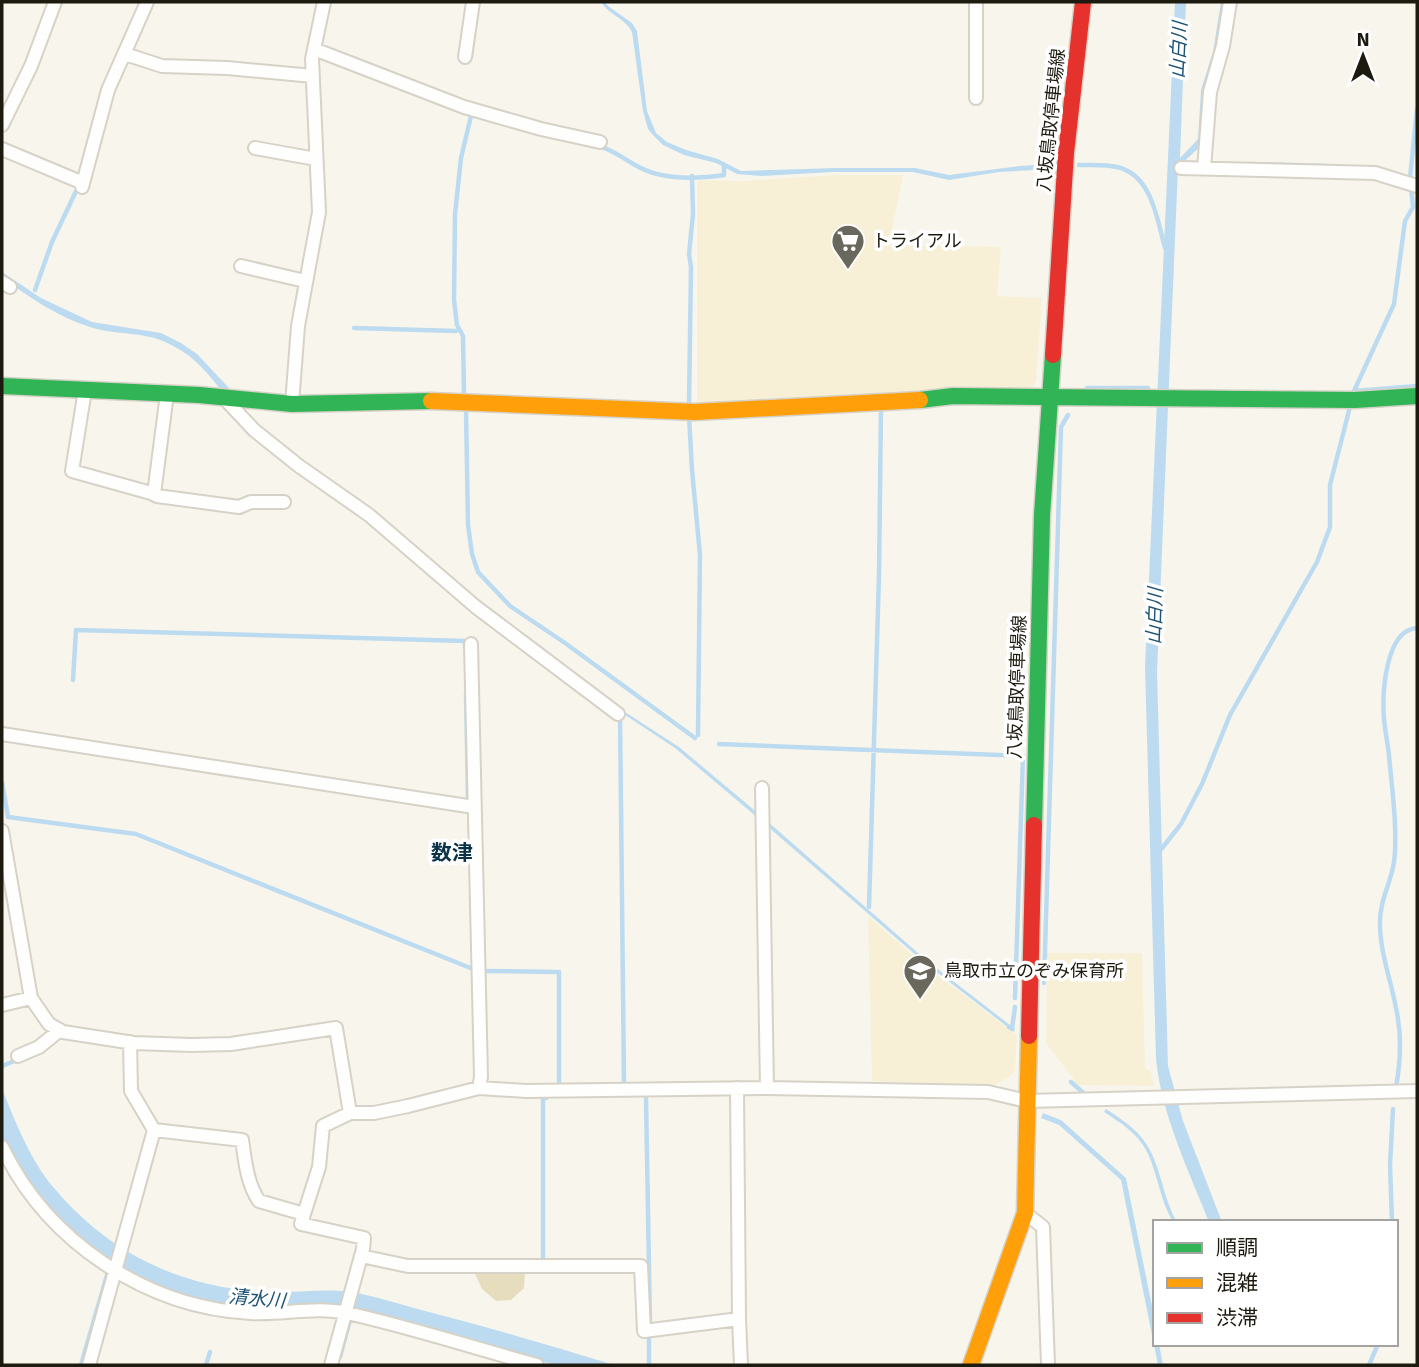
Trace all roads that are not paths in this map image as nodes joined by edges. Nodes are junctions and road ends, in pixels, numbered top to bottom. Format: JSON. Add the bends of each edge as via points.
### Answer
{"nodes":[{"id":1,"x":55,"y":2,"type":"edge"},
{"id":2,"x":147,"y":2,"type":"edge"},
{"id":3,"x":324,"y":2,"type":"edge"},
{"id":4,"x":472,"y":2,"type":"edge"},
{"id":5,"x":976,"y":2,"type":"edge"},
{"id":6,"x":1083,"y":2,"type":"edge"},
{"id":7,"x":1230,"y":2,"type":"edge"},
{"id":8,"x":314,"y":49,"type":"junction"},
{"id":9,"x":125,"y":54,"type":"junction"},
{"id":10,"x":466,"y":57,"type":"dead end"},
{"id":11,"x":313,"y":76,"type":"junction"},
{"id":12,"x":976,"y":98,"type":"dead end"},
{"id":13,"x":2,"y":125,"type":"edge"},
{"id":14,"x":600,"y":142,"type":"dead end"},
{"id":15,"x":255,"y":148,"type":"dead end"},
{"id":16,"x":2,"y":149,"type":"edge"},
{"id":17,"x":316,"y":159,"type":"junction"},
{"id":18,"x":1181,"y":168,"type":"dead end"},
{"id":19,"x":1204,"y":169,"type":"junction"},
{"id":20,"x":1417,"y":186,"type":"edge"},
{"id":21,"x":241,"y":266,"type":"dead end"},
{"id":22,"x":305,"y":281,"type":"junction"},
{"id":23,"x":2,"y":386,"type":"edge"},
{"id":24,"x":85,"y":390,"type":"junction"},
{"id":25,"x":167,"y":394,"type":"junction"},
{"id":26,"x":1417,"y":396,"type":"edge"},
{"id":27,"x":1049,"y":397,"type":"junction"},
{"id":28,"x":224,"y":398,"type":"junction"},
{"id":29,"x":292,"y":404,"type":"junction"},
{"id":30,"x":154,"y":494,"type":"junction"},
{"id":31,"x":284,"y":502,"type":"dead end"},
{"id":32,"x":471,"y":644,"type":"dead end"},
{"id":33,"x":618,"y":713,"type":"dead end"},
{"id":34,"x":2,"y":734,"type":"edge"},
{"id":35,"x":762,"y":788,"type":"dead end"},
{"id":36,"x":474,"y":807,"type":"junction"},
{"id":37,"x":2,"y":831,"type":"edge"},
{"id":38,"x":31,"y":998,"type":"junction"},
{"id":39,"x":2,"y":1005,"type":"edge"},
{"id":40,"x":60,"y":1030,"type":"junction"},
{"id":41,"x":130,"y":1042,"type":"junction"},
{"id":42,"x":18,"y":1056,"type":"dead end"},
{"id":43,"x":479,"y":1088,"type":"junction"},
{"id":44,"x":737,"y":1088,"type":"junction"},
{"id":45,"x":767,"y":1088,"type":"junction"},
{"id":46,"x":1417,"y":1091,"type":"edge"},
{"id":47,"x":1027,"y":1101,"type":"junction"},
{"id":48,"x":350,"y":1113,"type":"junction"},
{"id":49,"x":154,"y":1130,"type":"junction"},
{"id":50,"x":2,"y":1147,"type":"edge"},
{"id":51,"x":1025,"y":1213,"type":"junction"},
{"id":52,"x":304,"y":1214,"type":"junction"},
{"id":53,"x":361,"y":1256,"type":"junction"},
{"id":54,"x":114,"y":1272,"type":"junction"},
{"id":55,"x":345,"y":1313,"type":"junction"},
{"id":56,"x":739,"y":1319,"type":"junction"},
{"id":57,"x":89,"y":1365,"type":"edge"},
{"id":58,"x":331,"y":1365,"type":"edge"},
{"id":59,"x":537,"y":1365,"type":"edge"},
{"id":60,"x":741,"y":1365,"type":"edge"},
{"id":61,"x":971,"y":1365,"type":"edge"},
{"id":62,"x":1048,"y":1365,"type":"edge"}],
"edges":[{"from":1,"to":13,"type":"street"},
{"from":2,"to":9,"type":"street"},
{"from":3,"to":8,"type":"street"},
{"from":4,"to":10,"type":"street"},
{"from":5,"to":12,"type":"street"},
{"from":6,"to":27,"type":"street","name":"八坂鳥取停車場線","via":[[1066,153]]},
{"from":7,"to":19,"type":"street","via":[[1210,92]]},
{"from":8,"to":11,"type":"street"},
{"from":8,"to":14,"type":"street","via":[[464,107]]},
{"from":9,"to":11,"type":"street","via":[[162,66]]},
{"from":9,"to":16,"type":"street","via":[[108,90],[82,185]]},
{"from":11,"to":17,"type":"street"},
{"from":15,"to":17,"type":"street"},
{"from":17,"to":22,"type":"street","via":[[319,212]]},
{"from":18,"to":19,"type":"street"},
{"from":19,"to":20,"type":"street","via":[[1375,173]]},
{"from":21,"to":22,"type":"street"},
{"from":22,"to":29,"type":"street"},
{"from":23,"to":24,"type":"street"},
{"from":24,"to":25,"type":"street"},
{"from":24,"to":30,"type":"street","via":[[72,471]]},
{"from":25,"to":28,"type":"street"},
{"from":25,"to":30,"type":"street"},
{"from":26,"to":27,"type":"street","via":[[1355,400]]},
{"from":27,"to":29,"type":"street","via":[[953,396],[695,412],[426,401]]},
{"from":27,"to":47,"type":"street","name":"八坂鳥取停車場線"},
{"from":28,"to":29,"type":"street"},
{"from":28,"to":33,"type":"street","via":[[254,430],[299,466],[369,514],[476,607]]},
{"from":30,"to":31,"type":"street","via":[[239,507],[251,502]]},
{"from":32,"to":36,"type":"street"},
{"from":34,"to":36,"type":"street"},
{"from":35,"to":45,"type":"street"},
{"from":36,"to":43,"type":"street"},
{"from":37,"to":38,"type":"street"},
{"from":38,"to":39,"type":"street"},
{"from":38,"to":40,"type":"street","via":[[48,1024]]},
{"from":40,"to":41,"type":"street"},
{"from":40,"to":42,"type":"street","via":[[39,1048]]},
{"from":41,"to":48,"type":"street","via":[[231,1044],[336,1027]]},
{"from":41,"to":49,"type":"street","via":[[131,1091]]},
{"from":43,"to":44,"type":"street"},
{"from":43,"to":48,"type":"street","via":[[374,1113]]},
{"from":44,"to":45,"type":"street"},
{"from":44,"to":56,"type":"street"},
{"from":45,"to":47,"type":"street","via":[[988,1092]]},
{"from":46,"to":47,"type":"street"},
{"from":47,"to":51,"type":"street","name":"八坂鳥取停車場線"},
{"from":48,"to":52,"type":"street","via":[[323,1126],[319,1167]]},
{"from":49,"to":52,"type":"street","via":[[242,1140],[253,1194],[259,1202]]},
{"from":49,"to":54,"type":"street"},
{"from":50,"to":54,"type":"street","via":[[35,1200]]},
{"from":51,"to":61,"type":"street","name":"八坂鳥取停車場線"},
{"from":51,"to":62,"type":"street","via":[[1043,1227]]},
{"from":52,"to":53,"type":"street","via":[[301,1224],[364,1238]]},
{"from":53,"to":55,"type":"street"},
{"from":53,"to":56,"type":"street","via":[[408,1266],[641,1266],[644,1331]]},
{"from":54,"to":55,"type":"street","via":[[184,1302],[220,1310]]},
{"from":54,"to":57,"type":"street"},
{"from":55,"to":58,"type":"street"},
{"from":55,"to":59,"type":"street"},
{"from":56,"to":60,"type":"street"}]}
